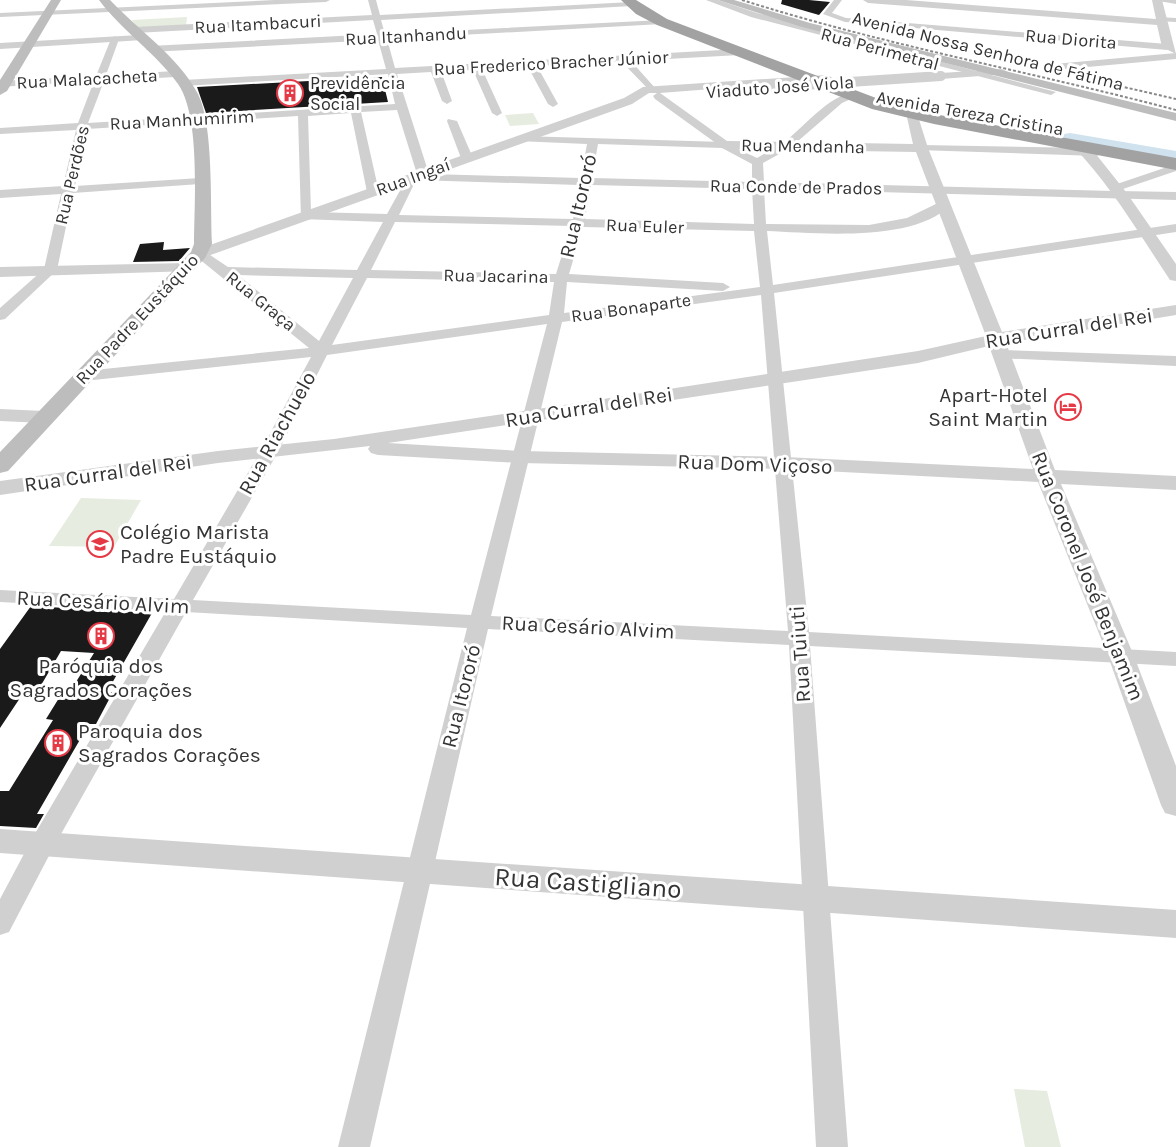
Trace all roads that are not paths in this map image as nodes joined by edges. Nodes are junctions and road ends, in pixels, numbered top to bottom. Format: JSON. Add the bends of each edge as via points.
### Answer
{"nodes":[{"id":1,"x":56,"y":0,"type":"edge"},
{"id":2,"x":326,"y":0,"type":"edge"},
{"id":3,"x":372,"y":0,"type":"edge"},
{"id":4,"x":710,"y":0,"type":"edge"},
{"id":5,"x":723,"y":0,"type":"edge"},
{"id":6,"x":838,"y":0,"type":"edge"},
{"id":7,"x":868,"y":0,"type":"edge"},
{"id":8,"x":1157,"y":0,"type":"edge"},
{"id":9,"x":633,"y":1,"type":"edge"},
{"id":10,"x":1176,"y":2,"type":"edge"},
{"id":11,"x":993,"y":9,"type":"junction"},
{"id":12,"x":113,"y":10,"type":"edge"},
{"id":13,"x":48,"y":13,"type":"junction"},
{"id":14,"x":0,"y":15,"type":"edge"},
{"id":15,"x":376,"y":18,"type":"junction"},
{"id":16,"x":1160,"y":20,"type":"junction"},
{"id":17,"x":1176,"y":20,"type":"edge"},
{"id":18,"x":662,"y":22,"type":"junction"},
{"id":19,"x":987,"y":32,"type":"junction"},
{"id":20,"x":137,"y":34,"type":"junction"},
{"id":21,"x":382,"y":38,"type":"junction"},
{"id":22,"x":115,"y":39,"type":"junction"},
{"id":23,"x":1176,"y":39,"type":"edge"},
{"id":24,"x":30,"y":44,"type":"junction"},
{"id":25,"x":1169,"y":45,"type":"edge"},
{"id":26,"x":0,"y":46,"type":"edge"},
{"id":27,"x":150,"y":49,"type":"junction"},
{"id":28,"x":740,"y":52,"type":"junction"},
{"id":29,"x":1176,"y":56,"type":"edge"},
{"id":30,"x":624,"y":59,"type":"junction"},
{"id":31,"x":1139,"y":61,"type":"junction"},
{"id":32,"x":531,"y":64,"type":"junction"},
{"id":33,"x":476,"y":67,"type":"junction"},
{"id":34,"x":1054,"y":67,"type":"dead end"},
{"id":35,"x":1167,"y":68,"type":"dead end"},
{"id":36,"x":435,"y":69,"type":"junction"},
{"id":37,"x":782,"y":70,"type":"junction"},
{"id":38,"x":391,"y":72,"type":"junction"},
{"id":39,"x":969,"y":72,"type":"junction"},
{"id":40,"x":1002,"y":72,"type":"junction"},
{"id":41,"x":102,"y":77,"type":"junction"},
{"id":42,"x":179,"y":78,"type":"junction"},
{"id":43,"x":827,"y":78,"type":"junction"},
{"id":44,"x":806,"y":79,"type":"junction"},
{"id":45,"x":762,"y":82,"type":"junction"},
{"id":46,"x":2,"y":86,"type":"edge"},
{"id":47,"x":1051,"y":92,"type":"dead end"},
{"id":48,"x":656,"y":93,"type":"junction"},
{"id":49,"x":850,"y":96,"type":"junction"},
{"id":50,"x":447,"y":101,"type":"dead end"},
{"id":51,"x":553,"y":104,"type":"dead end"},
{"id":52,"x":401,"y":106,"type":"junction"},
{"id":53,"x":355,"y":109,"type":"junction"},
{"id":54,"x":303,"y":112,"type":"junction"},
{"id":55,"x":912,"y":112,"type":"junction"},
{"id":56,"x":497,"y":113,"type":"dead end"},
{"id":57,"x":1176,"y":117,"type":"edge"},
{"id":58,"x":198,"y":119,"type":"junction"},
{"id":59,"x":452,"y":121,"type":"dead end"},
{"id":60,"x":82,"y":126,"type":"junction"},
{"id":61,"x":0,"y":131,"type":"edge"},
{"id":62,"x":521,"y":139,"type":"junction"},
{"id":63,"x":593,"y":140,"type":"junction"},
{"id":64,"x":724,"y":145,"type":"junction"},
{"id":65,"x":786,"y":146,"type":"junction"},
{"id":66,"x":1078,"y":147,"type":"junction"},
{"id":67,"x":921,"y":148,"type":"junction"},
{"id":68,"x":1176,"y":149,"type":"edge"},
{"id":69,"x":466,"y":156,"type":"junction"},
{"id":70,"x":757,"y":162,"type":"junction"},
{"id":71,"x":1174,"y":167,"type":"edge"},
{"id":72,"x":414,"y":180,"type":"junction"},
{"id":73,"x":200,"y":181,"type":"junction"},
{"id":74,"x":586,"y":182,"type":"junction"},
{"id":75,"x":757,"y":186,"type":"junction"},
{"id":76,"x":68,"y":189,"type":"junction"},
{"id":77,"x":1118,"y":191,"type":"junction"},
{"id":78,"x":373,"y":192,"type":"junction"},
{"id":79,"x":0,"y":194,"type":"edge"},
{"id":80,"x":1176,"y":196,"type":"edge"},
{"id":81,"x":941,"y":198,"type":"junction"},
{"id":82,"x":305,"y":209,"type":"junction"},
{"id":83,"x":392,"y":219,"type":"junction"},
{"id":84,"x":578,"y":224,"type":"junction"},
{"id":85,"x":1176,"y":228,"type":"edge"},
{"id":86,"x":760,"y":230,"type":"junction"},
{"id":87,"x":1146,"y":232,"type":"junction"},
{"id":88,"x":966,"y":259,"type":"junction"},
{"id":89,"x":192,"y":261,"type":"junction"},
{"id":90,"x":50,"y":270,"type":"junction"},
{"id":91,"x":225,"y":271,"type":"junction"},
{"id":92,"x":0,"y":272,"type":"edge"},
{"id":93,"x":363,"y":274,"type":"junction"},
{"id":94,"x":1176,"y":276,"type":"edge"},
{"id":95,"x":561,"y":278,"type":"junction"},
{"id":96,"x":766,"y":290,"type":"junction"},
{"id":97,"x":1176,"y":310,"type":"edge"},
{"id":98,"x":0,"y":316,"type":"edge"},
{"id":99,"x":556,"y":319,"type":"junction"},
{"id":100,"x":999,"y":347,"type":"junction"},
{"id":101,"x":322,"y":351,"type":"junction"},
{"id":102,"x":1176,"y":362,"type":"edge"},
{"id":103,"x":84,"y":376,"type":"junction"},
{"id":104,"x":777,"y":378,"type":"junction"},
{"id":105,"x":0,"y":415,"type":"edge"},
{"id":106,"x":531,"y":416,"type":"junction"},
{"id":107,"x":44,"y":417,"type":"junction"},
{"id":108,"x":334,"y":446,"type":"junction"},
{"id":109,"x":269,"y":452,"type":"junction"},
{"id":110,"x":521,"y":458,"type":"junction"},
{"id":111,"x":784,"y":464,"type":"junction"},
{"id":112,"x":0,"y":466,"type":"edge"},
{"id":113,"x":1047,"y":477,"type":"junction"},
{"id":114,"x":1176,"y":483,"type":"edge"},
{"id":115,"x":0,"y":488,"type":"edge"},
{"id":116,"x":0,"y":596,"type":"edge"},
{"id":117,"x":178,"y":606,"type":"junction"},
{"id":118,"x":479,"y":622,"type":"junction"},
{"id":119,"x":799,"y":638,"type":"junction"},
{"id":120,"x":1121,"y":656,"type":"junction"},
{"id":121,"x":1176,"y":659,"type":"edge"},
{"id":122,"x":1176,"y":805,"type":"edge"},
{"id":123,"x":0,"y":841,"type":"edge"},
{"id":124,"x":42,"y":844,"type":"junction"},
{"id":125,"x":419,"y":872,"type":"junction"},
{"id":126,"x":817,"y":897,"type":"junction"},
{"id":127,"x":0,"y":924,"type":"edge"},
{"id":128,"x":1176,"y":924,"type":"edge"},
{"id":129,"x":354,"y":1147,"type":"edge"},
{"id":130,"x":832,"y":1147,"type":"edge"}],
"edges":[{"from":1,"to":13,"type":"main road"},
{"from":2,"to":12,"type":"street"},
{"from":3,"to":15,"type":"street"},
{"from":4,"to":39,"type":"street","name":"Rua Perimetral"},
{"from":5,"to":40,"type":"main road","name":"Avenida Nossa Senhora de Fátima","via":[[806,25]]},
{"from":6,"to":19,"type":"street","name":"Rua Diorita","via":[[827,14],[832,17]]},
{"from":7,"to":11,"type":"street"},
{"from":8,"to":10,"type":"street"},
{"from":8,"to":16,"type":"street"},
{"from":9,"to":15,"type":"street","name":"Rua Itambacuri"},
{"from":9,"to":18,"type":"highway","name":"Avenida Tereza Cristina"},
{"from":9,"to":43,"type":"highway","name":"Avenida Tereza Cristina"},
{"from":11,"to":16,"type":"street"},
{"from":11,"to":19,"type":"street"},
{"from":12,"to":13,"type":"street"},
{"from":12,"to":20,"type":"main road","name":"Rua Padre Eustáquio"},
{"from":12,"to":22,"type":"street","name":"Rua Perdões"},
{"from":13,"to":14,"type":"street"},
{"from":13,"to":24,"type":"main road"},
{"from":15,"to":20,"type":"street","name":"Rua Itambacuri"},
{"from":15,"to":21,"type":"street"},
{"from":16,"to":17,"type":"street"},
{"from":16,"to":25,"type":"street"},
{"from":18,"to":21,"type":"street","name":"Rua Itanhandu"},
{"from":18,"to":28,"type":"highway","name":"Avenida Tereza Cristina"},
{"from":19,"to":25,"type":"street","name":"Rua Diorita"},
{"from":20,"to":22,"type":"street"},
{"from":20,"to":27,"type":"main road","name":"Rua Padre Eustáquio"},
{"from":21,"to":27,"type":"street","name":"Rua Itanhandu"},
{"from":21,"to":38,"type":"street"},
{"from":22,"to":24,"type":"street"},
{"from":22,"to":41,"type":"street","name":"Rua Perdões"},
{"from":23,"to":25,"type":"street","name":"Rua Diorita"},
{"from":24,"to":26,"type":"street"},
{"from":24,"to":46,"type":"main road"},
{"from":27,"to":42,"type":"main road","name":"Rua Padre Eustáquio"},
{"from":28,"to":30,"type":"street","name":"Rua Frederico Bracher Júnior"},
{"from":28,"to":37,"type":"highway","name":"Avenida Tereza Cristina"},
{"from":29,"to":31,"type":"street"},
{"from":30,"to":32,"type":"street","name":"Rua Frederico Bracher Júnior"},
{"from":30,"to":48,"type":"street"},
{"from":31,"to":34,"type":"street"},
{"from":31,"to":35,"type":"street"},
{"from":32,"to":33,"type":"street","name":"Rua Frederico Bracher Júnior"},
{"from":32,"to":51,"type":"street"},
{"from":33,"to":36,"type":"street","name":"Rua Frederico Bracher Júnior"},
{"from":33,"to":56,"type":"street"},
{"from":36,"to":38,"type":"street","name":"Rua Frederico Bracher Júnior"},
{"from":36,"to":50,"type":"street"},
{"from":37,"to":44,"type":"highway","name":"Avenida Tereza Cristina"},
{"from":37,"to":45,"type":"street","via":[[782,77]]},
{"from":38,"to":42,"type":"street","name":"Rua Frederico Bracher Júnior"},
{"from":38,"to":52,"type":"street"},
{"from":39,"to":40,"type":"street","name":"Viaduto José Viola"},
{"from":39,"to":43,"type":"street"},
{"from":39,"to":47,"type":"street","name":"Rua Perimetral"},
{"from":39,"to":48,"type":"street","name":"Viaduto José Viola","bridge":true},
{"from":40,"to":57,"type":"main road","name":"Avenida Nossa Senhora de Fátima"},
{"from":41,"to":42,"type":"street","name":"Rua Malacacheta"},
{"from":41,"to":46,"type":"street","name":"Rua Malacacheta"},
{"from":41,"to":60,"type":"street","name":"Rua Perdões"},
{"from":42,"to":58,"type":"main road","name":"Rua Padre Eustáquio","via":[[192,96]]},
{"from":43,"to":44,"type":"street"},
{"from":43,"to":68,"type":"highway","name":"Avenida Tereza Cristina","via":[[887,100]]},
{"from":44,"to":45,"type":"street"},
{"from":44,"to":49,"type":"highway","name":"Avenida Tereza Cristina"},
{"from":45,"to":48,"type":"street"},
{"from":48,"to":62,"type":"street","name":"Rua Ingaí"},
{"from":48,"to":64,"type":"street"},
{"from":49,"to":55,"type":"highway","name":"Avenida Tereza Cristina"},
{"from":49,"to":65,"type":"street"},
{"from":52,"to":53,"type":"street","name":"Rua Manhumirim"},
{"from":52,"to":72,"type":"street"},
{"from":53,"to":54,"type":"street","name":"Rua Manhumirim"},
{"from":53,"to":78,"type":"street"},
{"from":54,"to":58,"type":"street","name":"Rua Manhumirim"},
{"from":54,"to":82,"type":"street"},
{"from":55,"to":66,"type":"highway","name":"Avenida Tereza Cristina"},
{"from":55,"to":67,"type":"street","name":"Rua Coronel José Benjamim"},
{"from":58,"to":60,"type":"street","name":"Rua Manhumirim"},
{"from":58,"to":73,"type":"main road","name":"Rua Padre Eustáquio"},
{"from":59,"to":69,"type":"street"},
{"from":60,"to":61,"type":"street","name":"Rua Manhumirim"},
{"from":60,"to":76,"type":"street","name":"Rua Perdões"},
{"from":62,"to":63,"type":"street","name":"Rua Mendanha"},
{"from":62,"to":69,"type":"street","name":"Rua Ingaí"},
{"from":63,"to":64,"type":"street","name":"Rua Mendanha"},
{"from":63,"to":74,"type":"street","name":"Rua Itororó"},
{"from":64,"to":65,"type":"street","name":"Rua Mendanha"},
{"from":64,"to":70,"type":"street"},
{"from":65,"to":67,"type":"street","name":"Rua Mendanha"},
{"from":65,"to":70,"type":"street"},
{"from":66,"to":67,"type":"street","name":"Rua Mendanha"},
{"from":66,"to":71,"type":"highway","name":"Avenida Tereza Cristina"},
{"from":66,"to":77,"type":"street"},
{"from":67,"to":81,"type":"street","name":"Rua Coronel José Benjamim"},
{"from":69,"to":72,"type":"street","name":"Rua Ingaí"},
{"from":70,"to":75,"type":"street","name":"Rua Tuiuti"},
{"from":71,"to":77,"type":"street"},
{"from":72,"to":74,"type":"street","name":"Rua Conde de Prados"},
{"from":72,"to":78,"type":"street","name":"Rua Ingaí"},
{"from":72,"to":83,"type":"street","name":"Rua Riachuelo"},
{"from":73,"to":76,"type":"street"},
{"from":73,"to":89,"type":"main road","name":"Rua Padre Eustáquio","via":[[203,244]]},
{"from":74,"to":75,"type":"street","name":"Rua Conde de Prados"},
{"from":74,"to":84,"type":"street","name":"Rua Itororó"},
{"from":75,"to":81,"type":"street","name":"Rua Conde de Prados"},
{"from":75,"to":86,"type":"street","name":"Rua Tuiuti"},
{"from":76,"to":79,"type":"street"},
{"from":76,"to":90,"type":"street","name":"Rua Perdões"},
{"from":77,"to":80,"type":"street","name":"Rua Conde de Prados"},
{"from":77,"to":81,"type":"street","name":"Rua Conde de Prados"},
{"from":77,"to":87,"type":"street"},
{"from":78,"to":82,"type":"street","name":"Rua Ingaí","via":[[333,206]]},
{"from":81,"to":86,"type":"street","name":"Rua Euler","via":[[922,217],[892,228]]},
{"from":81,"to":88,"type":"street","name":"Rua Coronel José Benjamim"},
{"from":82,"to":83,"type":"street","name":"Rua Euler"},
{"from":82,"to":89,"type":"street","name":"Rua Ingaí"},
{"from":83,"to":84,"type":"street","name":"Rua Euler"},
{"from":83,"to":93,"type":"street","name":"Rua Riachuelo"},
{"from":84,"to":86,"type":"street","name":"Rua Euler"},
{"from":84,"to":95,"type":"street","name":"Rua Itororó"},
{"from":85,"to":87,"type":"street","name":"Rua Bonaparte"},
{"from":86,"to":96,"type":"street","name":"Rua Tuiuti"},
{"from":87,"to":88,"type":"street","name":"Rua Bonaparte"},
{"from":87,"to":94,"type":"street"},
{"from":88,"to":96,"type":"street","name":"Rua Bonaparte"},
{"from":88,"to":100,"type":"street","name":"Rua Coronel José Benjamim"},
{"from":89,"to":90,"type":"street"},
{"from":89,"to":91,"type":"street","name":"Rua Graça"},
{"from":89,"to":103,"type":"main road","name":"Rua Padre Eustáquio"},
{"from":90,"to":92,"type":"street"},
{"from":90,"to":98,"type":"street"},
{"from":91,"to":93,"type":"street","name":"Rua Jacarina"},
{"from":91,"to":101,"type":"street","name":"Rua Graça"},
{"from":93,"to":95,"type":"street","name":"Rua Jacarina"},
{"from":93,"to":101,"type":"street","name":"Rua Riachuelo"},
{"from":95,"to":96,"type":"street","name":"Rua Jacarina"},
{"from":95,"to":99,"type":"street","name":"Rua Itororó"},
{"from":96,"to":99,"type":"street","name":"Rua Bonaparte"},
{"from":96,"to":104,"type":"street","name":"Rua Tuiuti"},
{"from":97,"to":100,"type":"street","name":"Rua Curral del Rei"},
{"from":99,"to":101,"type":"street","name":"Rua Bonaparte"},
{"from":99,"to":106,"type":"street","name":"Rua Itororó"},
{"from":100,"to":102,"type":"street"},
{"from":100,"to":104,"type":"street","name":"Rua Curral del Rei"},
{"from":100,"to":113,"type":"street","name":"Rua Coronel José Benjamim"},
{"from":101,"to":103,"type":"street","name":"Rua Bonaparte"},
{"from":101,"to":109,"type":"street","name":"Rua Riachuelo"},
{"from":103,"to":107,"type":"main road","name":"Rua Padre Eustáquio"},
{"from":104,"to":106,"type":"street","name":"Rua Curral del Rei"},
{"from":104,"to":111,"type":"street","name":"Rua Tuiuti"},
{"from":105,"to":107,"type":"street"},
{"from":106,"to":108,"type":"street","name":"Rua Curral del Rei"},
{"from":106,"to":110,"type":"street","name":"Rua Itororó"},
{"from":107,"to":112,"type":"main road","name":"Rua Padre Eustáquio"},
{"from":108,"to":109,"type":"street","name":"Rua Curral del Rei"},
{"from":108,"to":110,"type":"street","name":"Rua Dom Viçoso"},
{"from":109,"to":115,"type":"street","name":"Rua Curral del Rei"},
{"from":109,"to":117,"type":"street","name":"Rua Riachuelo"},
{"from":110,"to":111,"type":"street","name":"Rua Dom Viçoso"},
{"from":110,"to":118,"type":"street","name":"Rua Itororó"},
{"from":111,"to":113,"type":"street","name":"Rua Dom Viçoso"},
{"from":111,"to":119,"type":"street","name":"Rua Tuiuti"},
{"from":113,"to":114,"type":"street","name":"Rua Dom Viçoso"},
{"from":113,"to":120,"type":"street","name":"Rua Coronel José Benjamim"},
{"from":116,"to":117,"type":"street","name":"Rua Cesário Alvim"},
{"from":117,"to":118,"type":"street","name":"Rua Cesário Alvim"},
{"from":117,"to":124,"type":"street","name":"Rua Riachuelo"},
{"from":118,"to":119,"type":"street","name":"Rua Cesário Alvim"},
{"from":118,"to":125,"type":"street","name":"Rua Itororó"},
{"from":119,"to":120,"type":"street","name":"Rua Cesário Alvim"},
{"from":119,"to":126,"type":"street","name":"Rua Tuiuti"},
{"from":120,"to":121,"type":"street","name":"Rua Cesário Alvim"},
{"from":120,"to":122,"type":"street","name":"Rua Coronel José Benjamim"},
{"from":123,"to":124,"type":"street","name":"Rua Castigliano"},
{"from":124,"to":125,"type":"street","name":"Rua Castigliano"},
{"from":124,"to":127,"type":"street","name":"Rua Riachuelo"},
{"from":125,"to":126,"type":"street","name":"Rua Castigliano"},
{"from":125,"to":129,"type":"street","name":"Rua Itororó"},
{"from":126,"to":128,"type":"street","name":"Rua Castigliano"},
{"from":126,"to":130,"type":"street","name":"Rua Tuiuti"}]}
